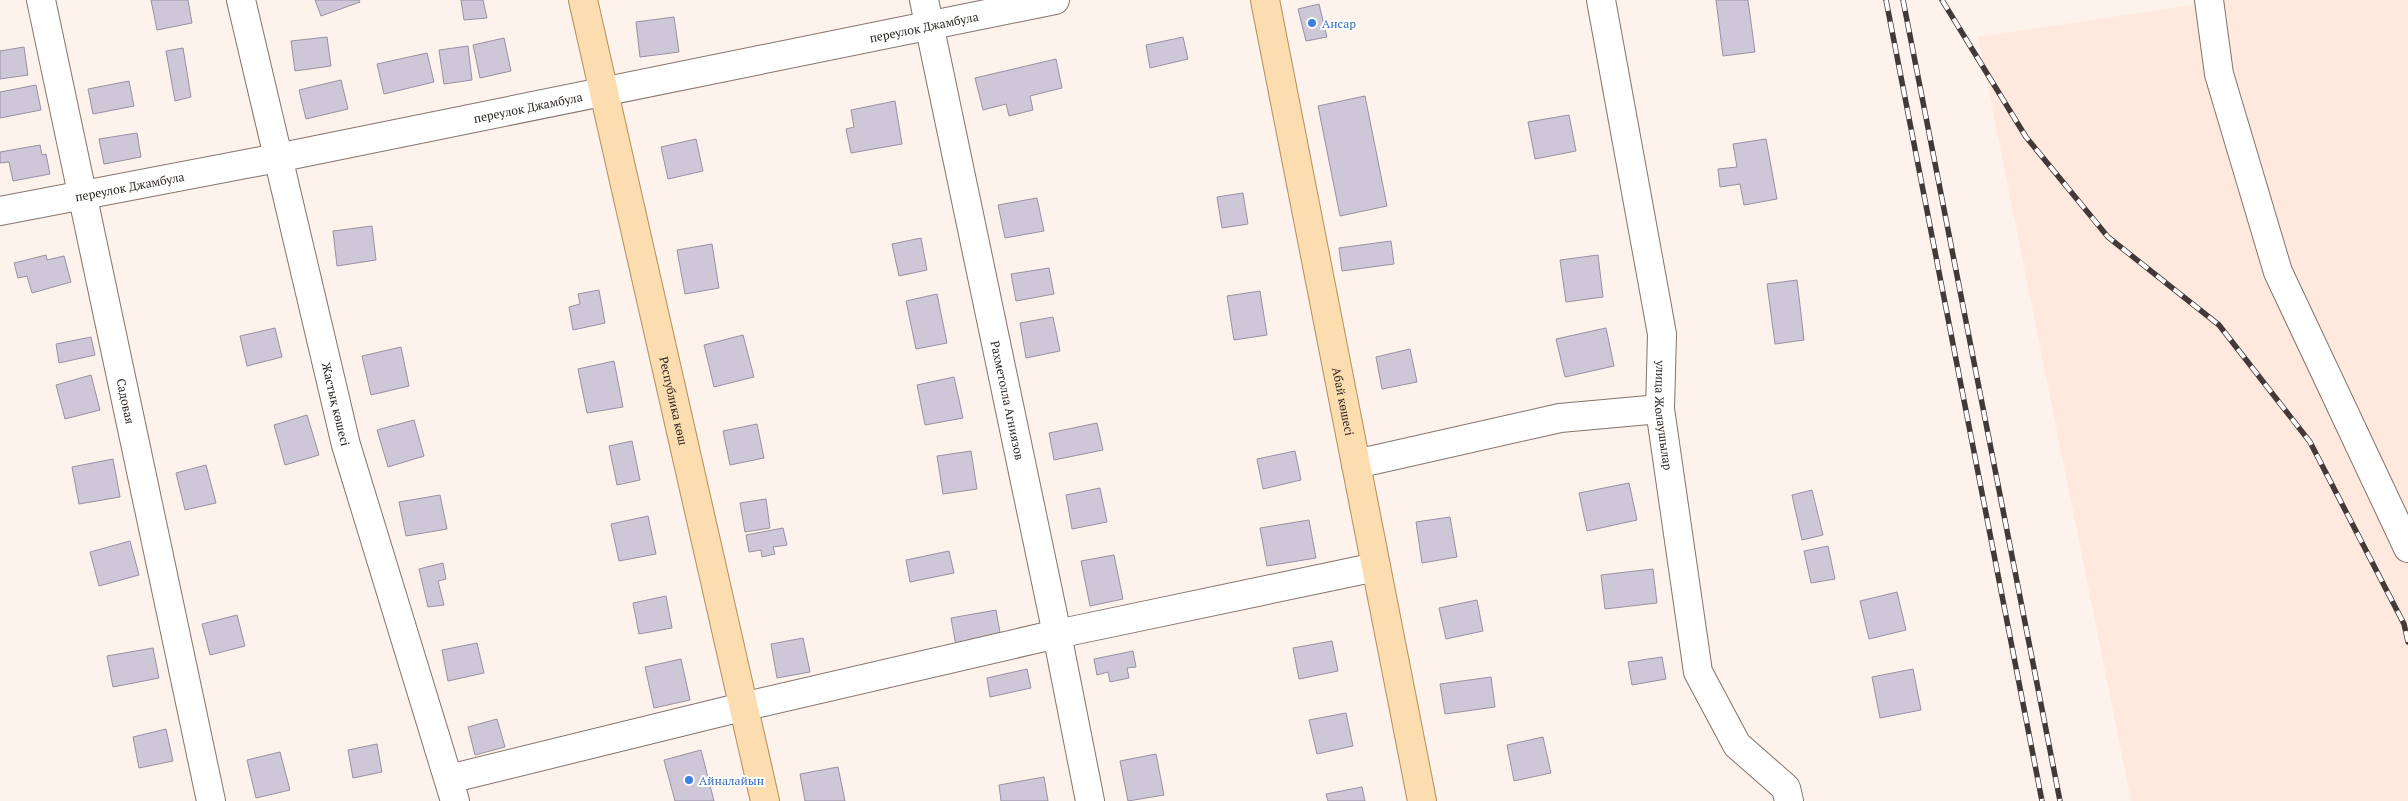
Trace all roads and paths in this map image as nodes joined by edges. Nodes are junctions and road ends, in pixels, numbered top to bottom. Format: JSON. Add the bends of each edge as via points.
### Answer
{"nodes":[{"id":1,"x":41,"y":0,"type":"edge"},
{"id":2,"x":241,"y":0,"type":"edge"},
{"id":3,"x":583,"y":0,"type":"edge"},
{"id":4,"x":1055,"y":0,"type":"edge"},
{"id":5,"x":1265,"y":0,"type":"edge"},
{"id":6,"x":1601,"y":0,"type":"edge"},
{"id":7,"x":2209,"y":0,"type":"edge"},
{"id":8,"x":927,"y":13,"type":"edge"},
{"id":9,"x":604,"y":92,"type":"junction"},
{"id":10,"x":277,"y":158,"type":"junction"},
{"id":11,"x":83,"y":196,"type":"junction"},
{"id":12,"x":0,"y":211,"type":"edge"},
{"id":13,"x":1660,"y":409,"type":"junction"},
{"id":14,"x":1356,"y":464,"type":"junction"},
{"id":15,"x":2408,"y":548,"type":"edge"},
{"id":16,"x":1376,"y":567,"type":"junction"},
{"id":17,"x":1057,"y":634,"type":"junction"},
{"id":18,"x":742,"y":707,"type":"junction"},
{"id":19,"x":452,"y":790,"type":"edge"},
{"id":20,"x":211,"y":801,"type":"edge"},
{"id":21,"x":765,"y":801,"type":"edge"},
{"id":22,"x":1090,"y":801,"type":"edge"},
{"id":23,"x":1422,"y":801,"type":"edge"},
{"id":24,"x":1789,"y":801,"type":"edge"}],
"edges":[{"from":1,"to":11,"type":"street","name":"Садовая"},
{"from":2,"to":10,"type":"street","name":"Жастық көшесі"},
{"from":3,"to":9,"type":"main road","name":"Республика көш"},
{"from":4,"to":8,"type":"street","name":"переулок Джамбула"},
{"from":5,"to":14,"type":"main road","name":"Абай көшесі"},
{"from":6,"to":13,"type":"street","name":"улица Жолаушылар","via":[[1662,334]]},
{"from":7,"to":15,"type":"street","via":[[2219,74],[2278,272]]},
{"from":8,"to":9,"type":"street","name":"переулок Джамбула"},
{"from":8,"to":17,"type":"street","name":"Рахметолла Агниязов"},
{"from":9,"to":10,"type":"street","name":"переулок Джамбула"},
{"from":9,"to":18,"type":"main road","name":"Республика көш"},
{"from":10,"to":11,"type":"street","name":"переулок Джамбула"},
{"from":10,"to":19,"type":"street","name":"Жастық көшесі","via":[[346,444]]},
{"from":11,"to":12,"type":"street","name":"переулок Джамбула"},
{"from":11,"to":20,"type":"street","name":"Садовая"},
{"from":13,"to":14,"type":"street","via":[[1560,418]]},
{"from":13,"to":24,"type":"street","name":"улица Жолаушылар","via":[[1698,672],[1737,745],[1786,788]]},
{"from":14,"to":16,"type":"main road","name":"Абай көшесі"},
{"from":16,"to":17,"type":"street"},
{"from":16,"to":23,"type":"main road","name":"Абай көшесі"},
{"from":17,"to":18,"type":"street"},
{"from":17,"to":22,"type":"street","name":"Рахметолла Агниязов"},
{"from":18,"to":19,"type":"street"},
{"from":18,"to":21,"type":"main road","name":"Республика көш"}]}
